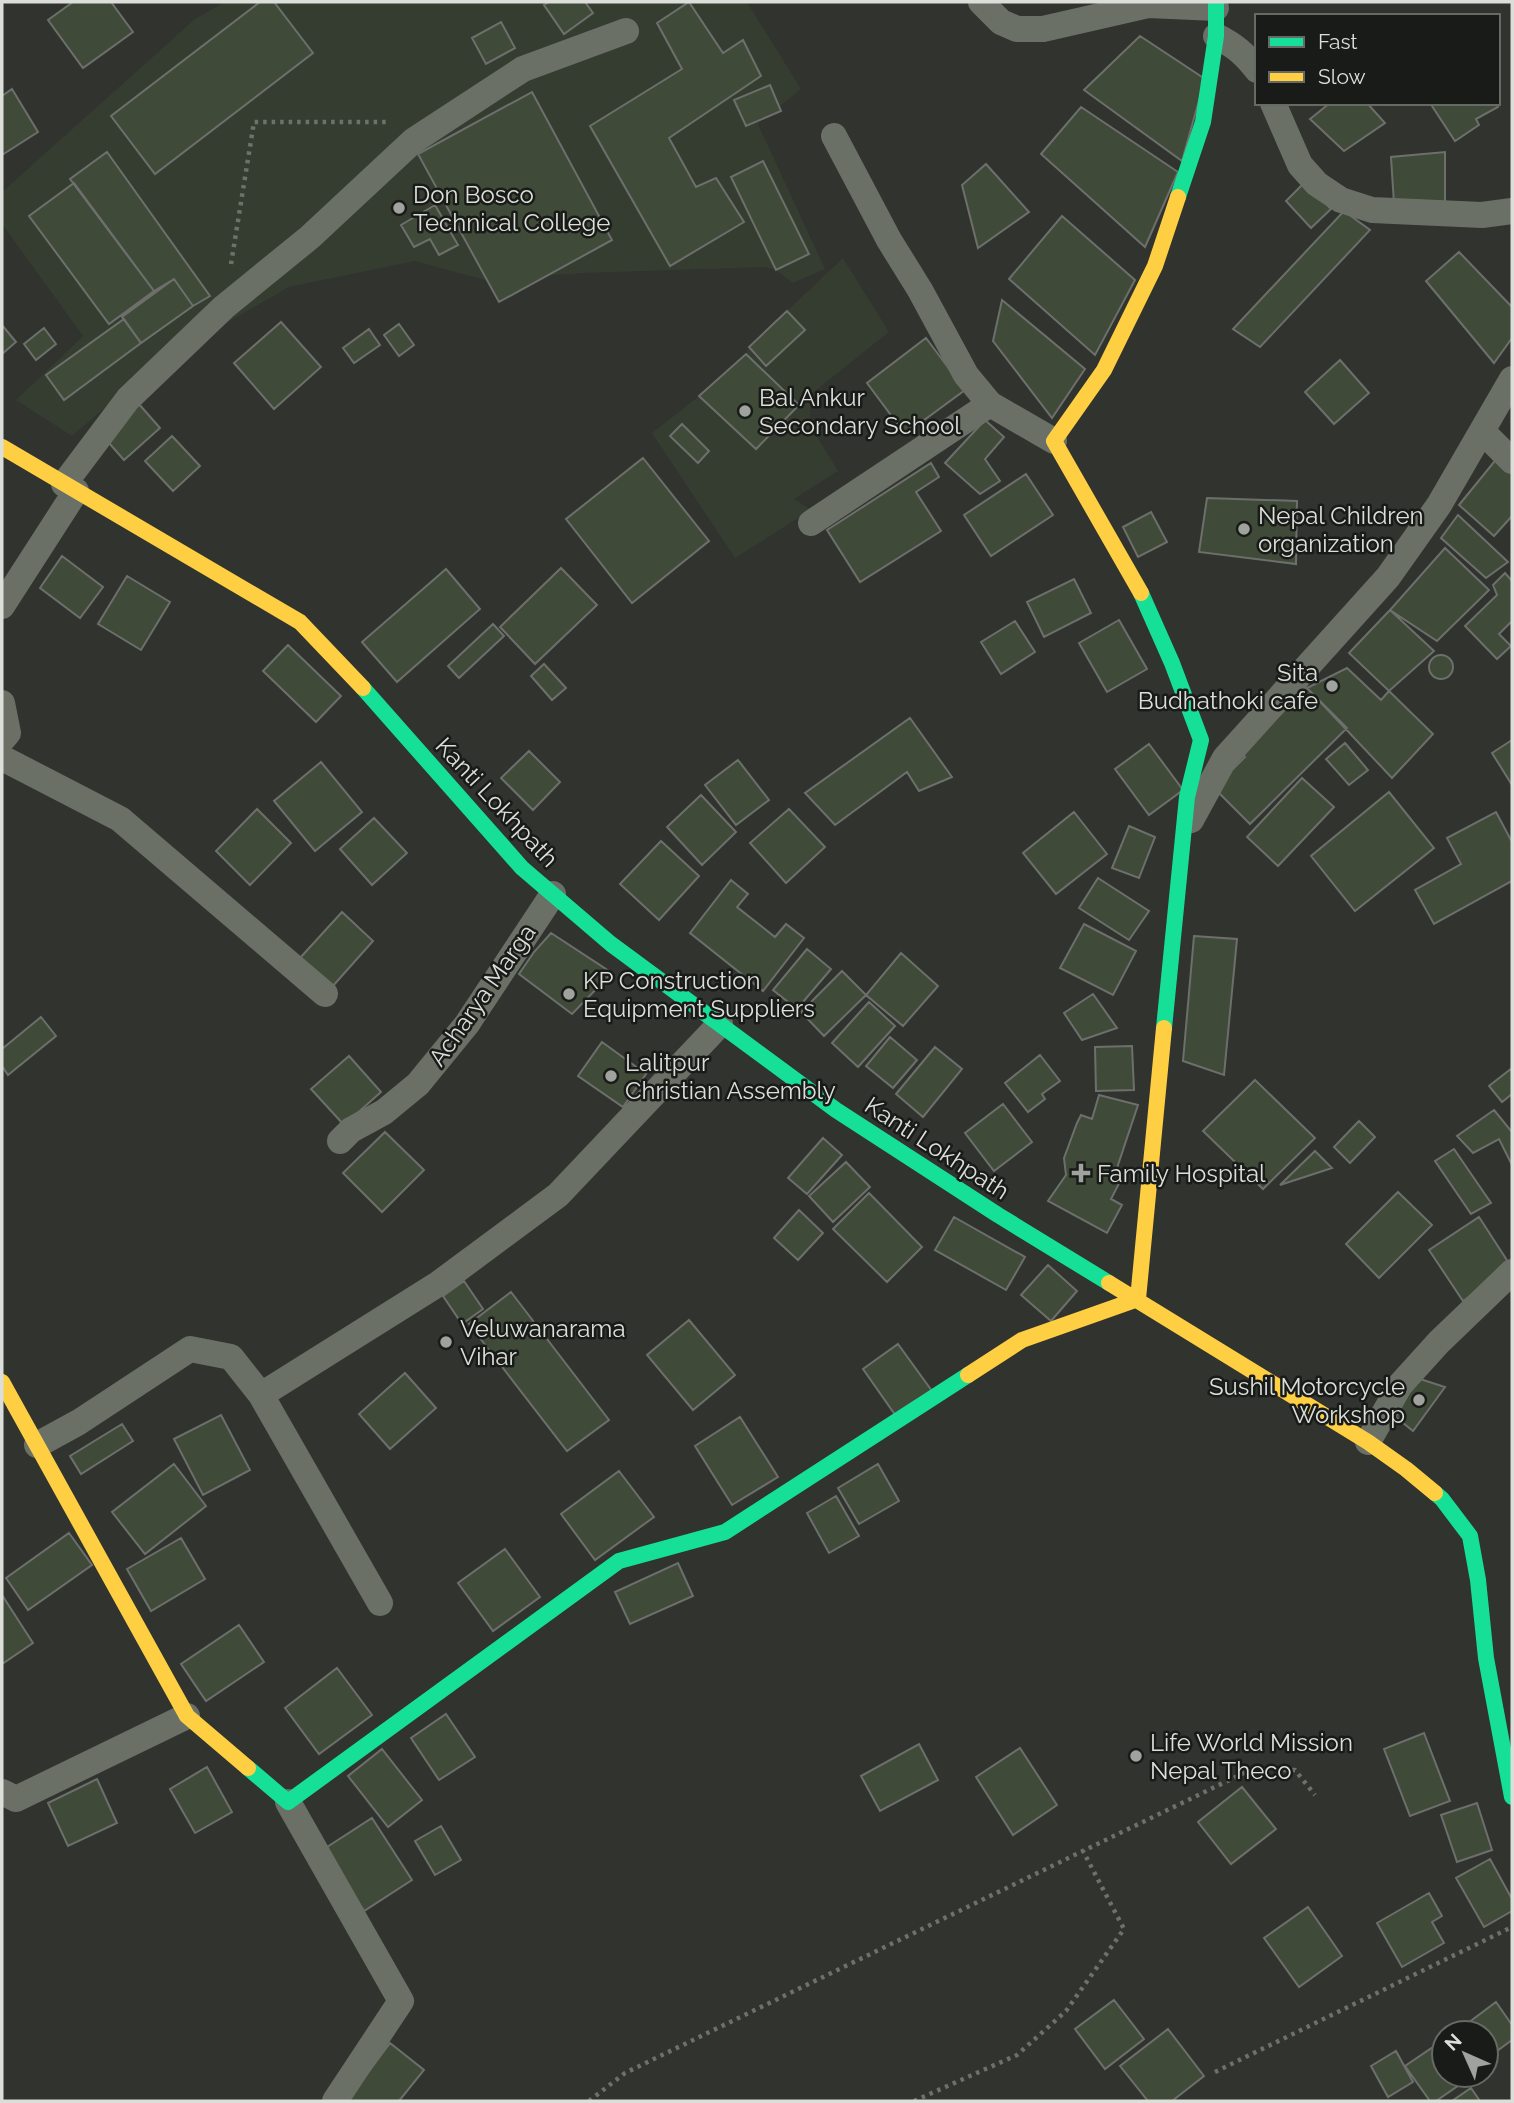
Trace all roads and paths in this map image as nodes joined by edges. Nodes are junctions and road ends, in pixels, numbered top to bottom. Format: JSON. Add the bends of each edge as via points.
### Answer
{"nodes":[{"id":1,"x":981,"y":2,"type":"edge"},
{"id":2,"x":1216,"y":5,"type":"edge"},
{"id":3,"x":626,"y":31,"type":"dead end"},
{"id":4,"x":1216,"y":36,"type":"junction"},
{"id":5,"x":1255,"y":67,"type":"edge"},
{"id":6,"x":1274,"y":105,"type":"edge"},
{"id":7,"x":388,"y":122,"type":"dead end"},
{"id":8,"x":834,"y":136,"type":"dead end"},
{"id":9,"x":1512,"y":211,"type":"edge"},
{"id":10,"x":223,"y":307,"type":"junction"},
{"id":11,"x":1512,"y":379,"type":"edge"},
{"id":12,"x":990,"y":404,"type":"junction"},
{"id":13,"x":1483,"y":432,"type":"junction"},
{"id":14,"x":1054,"y":441,"type":"junction"},
{"id":15,"x":2,"y":447,"type":"edge"},
{"id":16,"x":1512,"y":461,"type":"edge"},
{"id":17,"x":70,"y":487,"type":"junction"},
{"id":18,"x":811,"y":523,"type":"dead end"},
{"id":19,"x":2,"y":606,"type":"edge"},
{"id":20,"x":2,"y":703,"type":"edge"},
{"id":21,"x":2,"y":740,"type":"edge"},
{"id":22,"x":2,"y":758,"type":"edge"},
{"id":23,"x":1185,"y":831,"type":"junction"},
{"id":24,"x":553,"y":894,"type":"junction"},
{"id":25,"x":325,"y":994,"type":"dead end"},
{"id":26,"x":720,"y":1024,"type":"junction"},
{"id":27,"x":340,"y":1141,"type":"dead end"},
{"id":28,"x":1512,"y":1272,"type":"edge"},
{"id":29,"x":1138,"y":1300,"type":"junction"},
{"id":30,"x":2,"y":1382,"type":"edge"},
{"id":31,"x":261,"y":1395,"type":"junction"},
{"id":32,"x":1368,"y":1442,"type":"junction"},
{"id":33,"x":37,"y":1445,"type":"junction"},
{"id":34,"x":380,"y":1603,"type":"dead end"},
{"id":35,"x":187,"y":1716,"type":"junction"},
{"id":36,"x":1508,"y":1748,"type":"edge"},
{"id":37,"x":2,"y":1792,"type":"edge"},
{"id":38,"x":1315,"y":1795,"type":"dead end"},
{"id":39,"x":1512,"y":1797,"type":"edge"},
{"id":40,"x":288,"y":1802,"type":"junction"},
{"id":41,"x":1083,"y":1851,"type":"junction"},
{"id":42,"x":1512,"y":1927,"type":"edge"},
{"id":43,"x":1214,"y":2072,"type":"dead end"},
{"id":44,"x":335,"y":2101,"type":"edge"},
{"id":45,"x":589,"y":2101,"type":"edge"},
{"id":46,"x":915,"y":2101,"type":"edge"}],
"edges":[{"from":1,"to":2,"type":"street","via":[[1001,22],[1017,29],[1043,29],[1148,5]]},
{"from":2,"to":4,"type":"main road"},
{"from":3,"to":10,"type":"street","via":[[523,69],[413,141],[310,237]]},
{"from":4,"to":5,"type":"street","via":[[1233,45]]},
{"from":4,"to":14,"type":"main road","via":[[1203,122],[1155,266],[1104,370]]},
{"from":6,"to":9,"type":"street","via":[[1300,164],[1317,184],[1341,200],[1372,210],[1482,215]]},
{"from":7,"to":10,"type":"path","via":[[254,122]]},
{"from":8,"to":12,"type":"street","via":[[966,375]]},
{"from":10,"to":17,"type":"street","via":[[128,399]]},
{"from":11,"to":13,"type":"street"},
{"from":12,"to":14,"type":"street"},
{"from":12,"to":18,"type":"street"},
{"from":13,"to":16,"type":"street"},
{"from":13,"to":23,"type":"street","via":[[1388,577],[1225,758]]},
{"from":14,"to":23,"type":"main road","via":[[1146,601],[1200,740],[1187,797]]},
{"from":15,"to":17,"type":"main road","name":"Kanti Lokhpath"},
{"from":17,"to":19,"type":"street"},
{"from":17,"to":24,"type":"main road","name":"Kanti Lokhpath","via":[[300,622],[522,868]]},
{"from":20,"to":21,"type":"street","via":[[8,733]]},
{"from":22,"to":25,"type":"street","via":[[120,819]]},
{"from":23,"to":29,"type":"main road"},
{"from":24,"to":26,"type":"main road","name":"Kanti Lokhpath","via":[[611,944]]},
{"from":24,"to":27,"type":"street","name":"Acharya Marga","via":[[467,1024],[418,1084]]},
{"from":26,"to":29,"type":"main road","name":"Kanti Lokhpath","via":[[836,1110]]},
{"from":26,"to":31,"type":"street","via":[[558,1195],[438,1284]]},
{"from":28,"to":32,"type":"street","via":[[1400,1385]]},
{"from":29,"to":32,"type":"main road","name":"Kanti Lokhpath"},
{"from":29,"to":40,"type":"main road","via":[[1022,1340],[725,1532],[619,1561]]},
{"from":30,"to":33,"type":"main road"},
{"from":31,"to":33,"type":"street","via":[[231,1357],[190,1349]]},
{"from":31,"to":34,"type":"street"},
{"from":32,"to":36,"type":"main road","name":"Kanti Lokhpath","via":[[1442,1499],[1469,1536],[1486,1658]]},
{"from":33,"to":35,"type":"main road"},
{"from":35,"to":37,"type":"street","via":[[16,1800]]},
{"from":35,"to":40,"type":"main road"},
{"from":36,"to":39,"type":"main road","name":"Kanti Lokhpath"},
{"from":38,"to":41,"type":"path","via":[[1294,1770],[1250,1770]]},
{"from":40,"to":44,"type":"street","via":[[401,2001]]},
{"from":41,"to":45,"type":"path","via":[[625,2073]]},
{"from":41,"to":46,"type":"path","via":[[1124,1929],[1066,2011],[1017,2055]]},
{"from":42,"to":43,"type":"path"}]}
